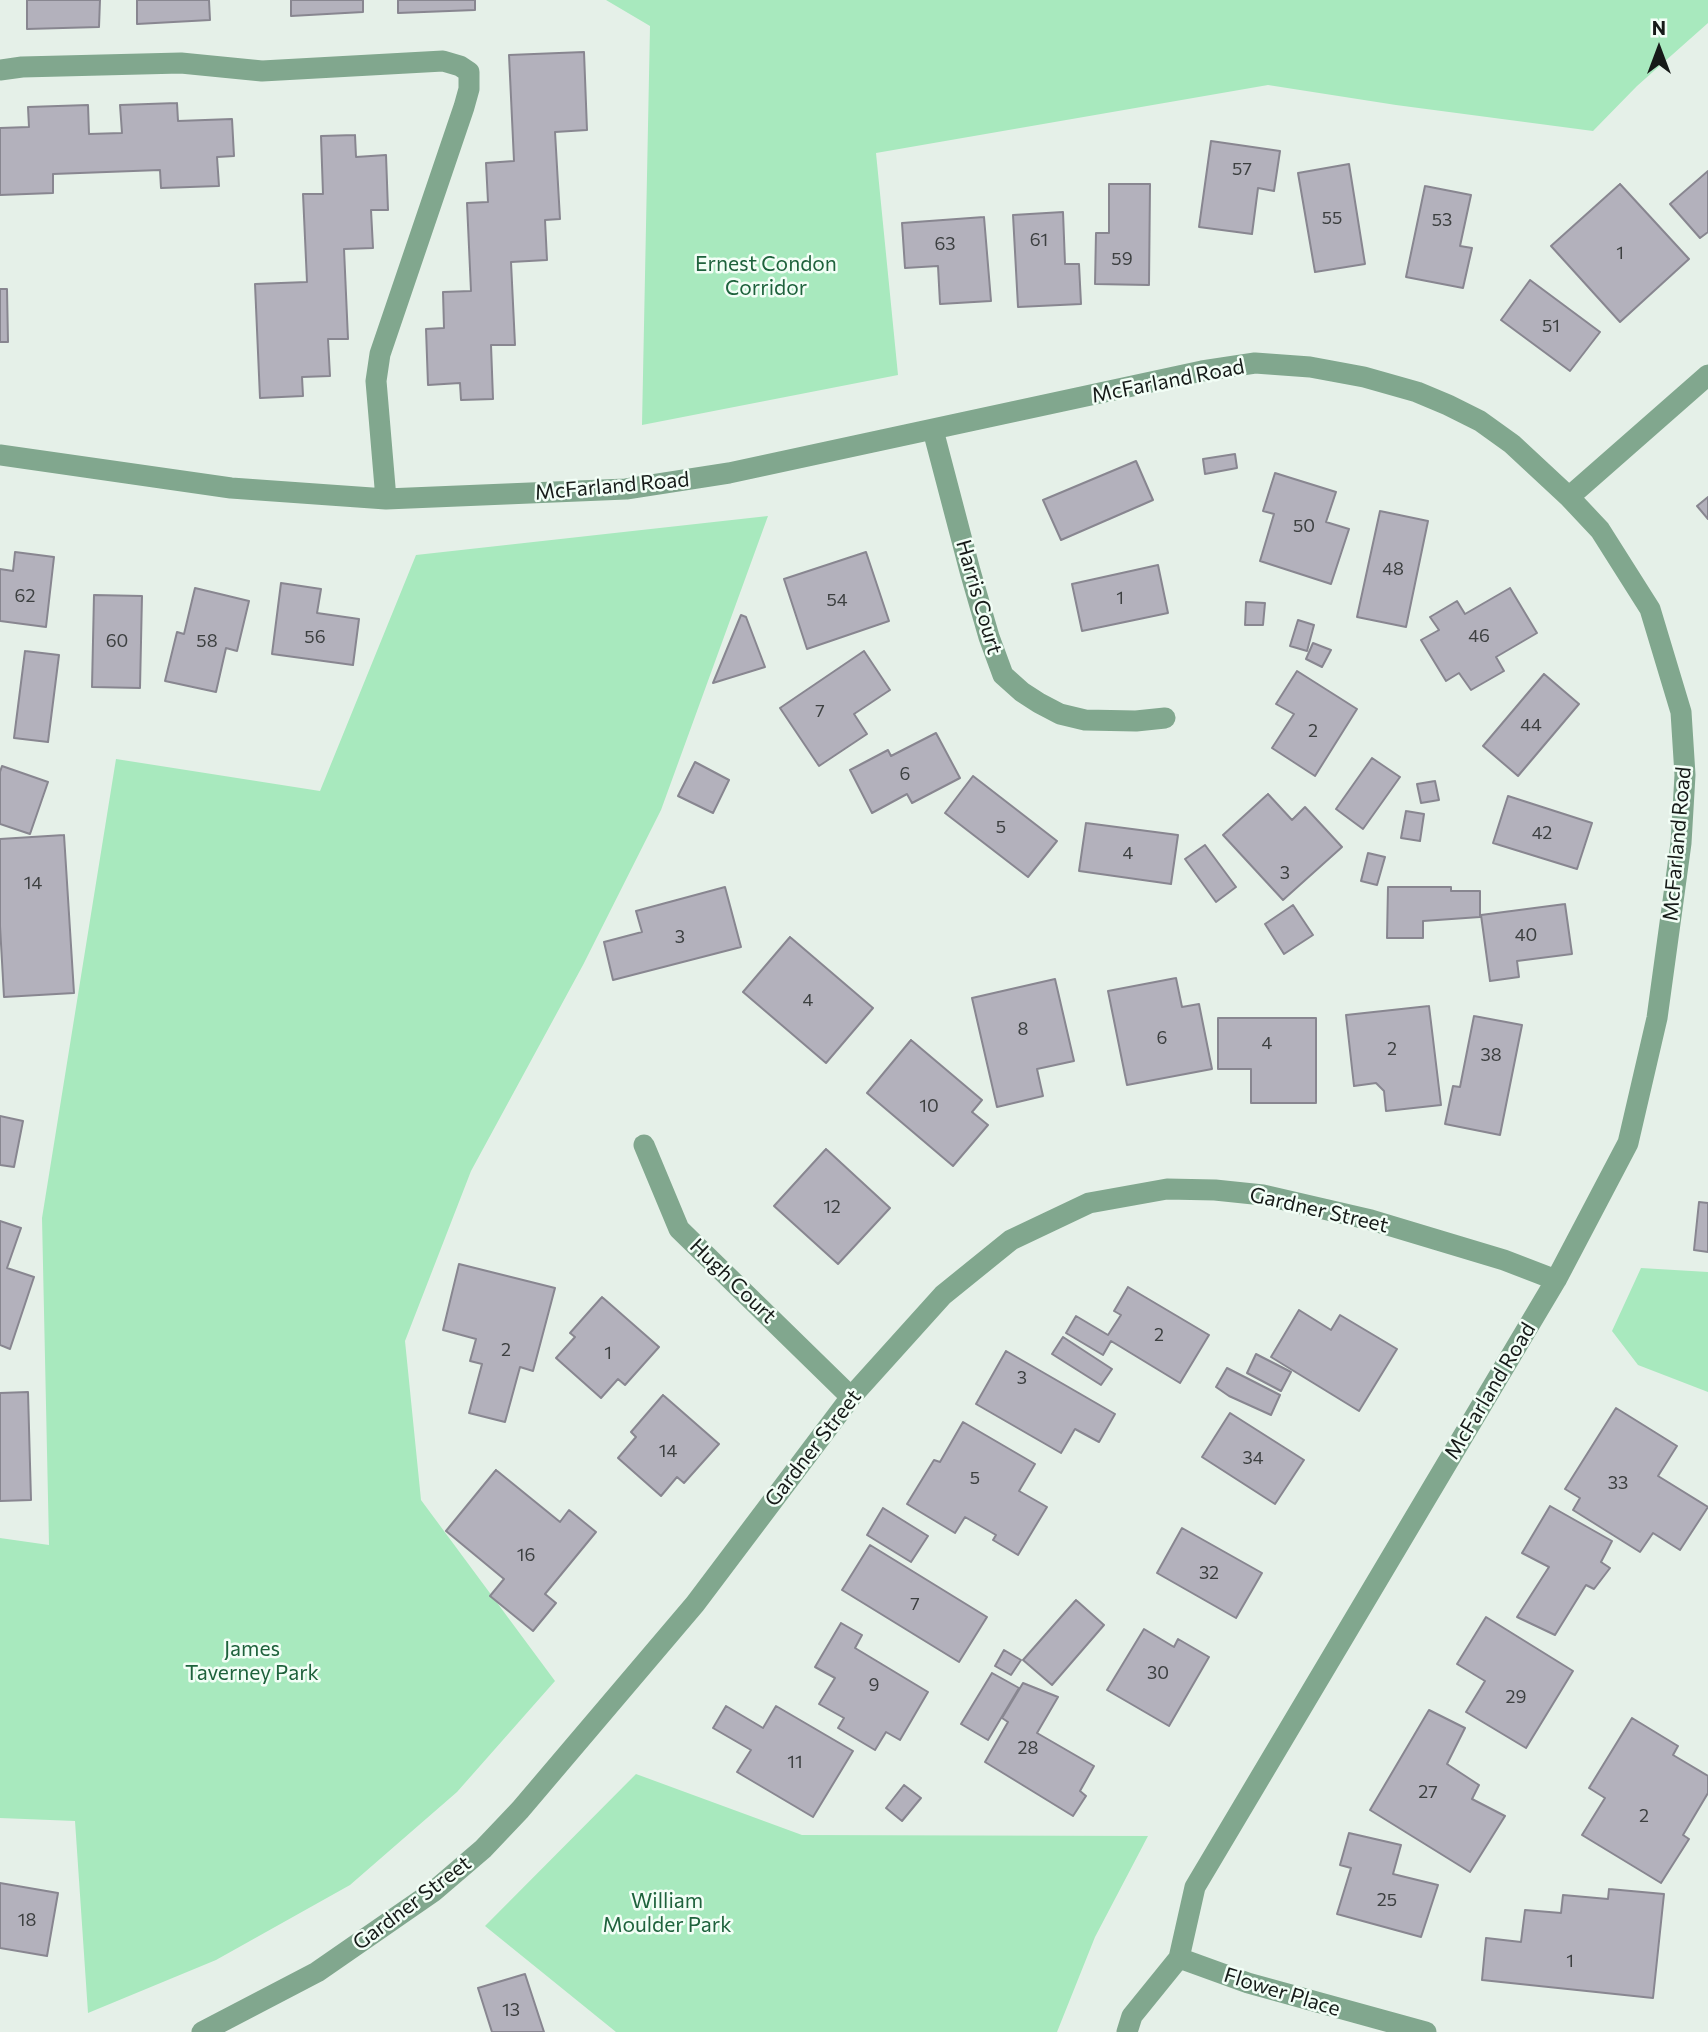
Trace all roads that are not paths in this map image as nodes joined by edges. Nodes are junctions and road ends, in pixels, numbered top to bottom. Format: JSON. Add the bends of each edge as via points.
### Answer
{"nodes":[{"id":1,"x":0,"y":71,"type":"edge"},
{"id":2,"x":1708,"y":375,"type":"edge"},
{"id":3,"x":933,"y":430,"type":"junction"},
{"id":4,"x":0,"y":455,"type":"edge"},
{"id":5,"x":1569,"y":497,"type":"junction"},
{"id":6,"x":386,"y":499,"type":"junction"},
{"id":7,"x":1165,"y":718,"type":"dead end"},
{"id":8,"x":644,"y":1145,"type":"dead end"},
{"id":9,"x":1556,"y":1280,"type":"junction"},
{"id":10,"x":851,"y":1397,"type":"junction"},
{"id":11,"x":1179,"y":1958,"type":"junction"},
{"id":12,"x":202,"y":2032,"type":"edge"},
{"id":13,"x":1127,"y":2032,"type":"edge"},
{"id":14,"x":1426,"y":2032,"type":"edge"}],
"edges":[{"from":1,"to":6,"type":"street","via":[[22,66],[181,62],[262,71],[443,61],[468,72],[464,107],[380,354],[376,381]]},
{"from":2,"to":5,"type":"street"},
{"from":3,"to":5,"type":"street","name":"McFarland Road","via":[[1202,371],[1255,363],[1310,367],[1364,377],[1448,405],[1512,444]]},
{"from":3,"to":6,"type":"street","name":"McFarland Road","via":[[729,473],[626,489]]},
{"from":3,"to":7,"type":"street","name":"Harris Court","via":[[1003,675],[1060,714],[1084,720]]},
{"from":4,"to":6,"type":"street","name":"McFarland Road","via":[[230,488]]},
{"from":5,"to":9,"type":"street","name":"McFarland Road","via":[[1600,530],[1650,609],[1681,712],[1685,775],[1681,843],[1657,1018],[1628,1143]]},
{"from":8,"to":10,"type":"street","name":"Hugh Court","via":[[680,1229]]},
{"from":9,"to":10,"type":"street","name":"Gardner Street","via":[[1371,1220],[1263,1195],[1167,1189],[1127,1195],[1089,1203],[1011,1240],[943,1295]]},
{"from":9,"to":11,"type":"street","name":"McFarland Road","via":[[1195,1887]]},
{"from":10,"to":12,"type":"street","name":"Gardner Street","via":[[695,1604],[483,1849],[434,1891],[317,1972]]},
{"from":11,"to":13,"type":"street","name":"McFarland Road","via":[[1132,2016]]},
{"from":11,"to":14,"type":"street","name":"Flower Place","via":[[1248,1983]]}]}
